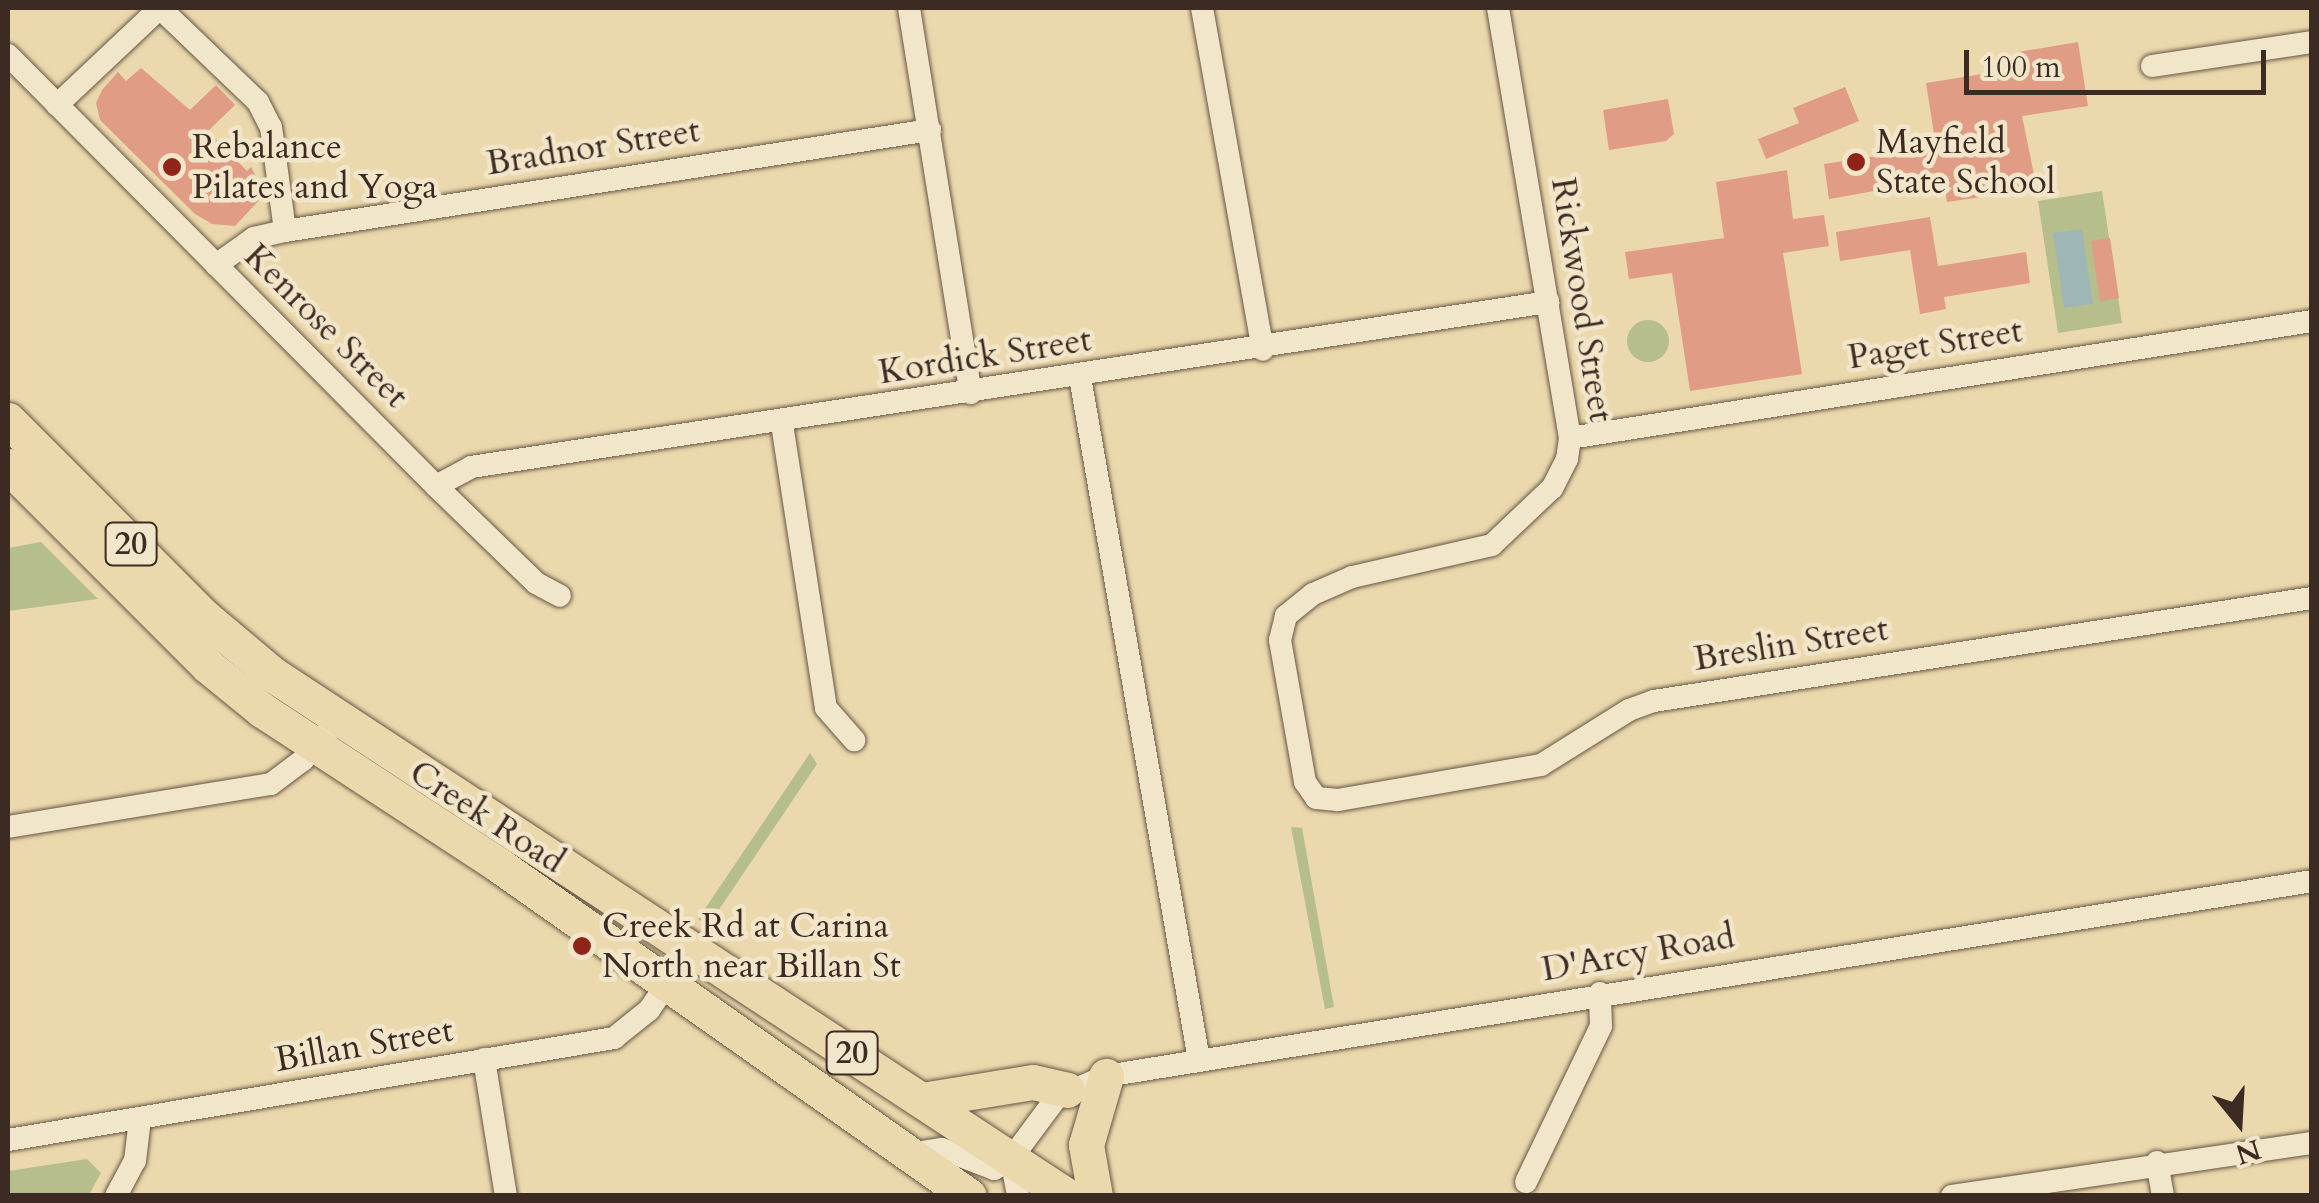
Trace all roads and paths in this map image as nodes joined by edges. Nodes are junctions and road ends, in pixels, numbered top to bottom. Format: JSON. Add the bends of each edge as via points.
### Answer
{"nodes":[{"id":1,"x":160,"y":8,"type":"edge"},
{"id":2,"x":909,"y":8,"type":"edge"},
{"id":3,"x":1202,"y":8,"type":"edge"},
{"id":4,"x":1498,"y":8,"type":"edge"},
{"id":5,"x":2312,"y":42,"type":"edge"},
{"id":6,"x":8,"y":55,"type":"edge"},
{"id":7,"x":2152,"y":66,"type":"dead end"},
{"id":8,"x":57,"y":104,"type":"junction"},
{"id":9,"x":930,"y":130,"type":"junction"},
{"id":10,"x":285,"y":230,"type":"junction"},
{"id":11,"x":216,"y":265,"type":"junction"},
{"id":12,"x":1548,"y":302,"type":"junction"},
{"id":13,"x":2312,"y":320,"type":"edge"},
{"id":14,"x":1263,"y":350,"type":"junction"},
{"id":15,"x":1080,"y":377,"type":"junction"},
{"id":16,"x":971,"y":393,"type":"junction"},
{"id":17,"x":8,"y":420,"type":"edge"},
{"id":18,"x":782,"y":424,"type":"junction"},
{"id":19,"x":1570,"y":438,"type":"junction"},
{"id":20,"x":8,"y":466,"type":"edge"},
{"id":21,"x":436,"y":486,"type":"junction"},
{"id":22,"x":560,"y":596,"type":"dead end"},
{"id":23,"x":2312,"y":598,"type":"edge"},
{"id":24,"x":327,"y":732,"type":"junction"},
{"id":25,"x":854,"y":740,"type":"dead end"},
{"id":26,"x":1305,"y":782,"type":"joint"},
{"id":27,"x":8,"y":827,"type":"edge"},
{"id":28,"x":2312,"y":881,"type":"edge"},
{"id":29,"x":691,"y":949,"type":"junction"},
{"id":30,"x":668,"y":983,"type":"junction"},
{"id":31,"x":1600,"y":993,"type":"junction"},
{"id":32,"x":484,"y":1059,"type":"junction"},
{"id":33,"x":1199,"y":1060,"type":"junction"},
{"id":34,"x":1106,"y":1076,"type":"junction"},
{"id":35,"x":1068,"y":1090,"type":"junction"},
{"id":36,"x":922,"y":1100,"type":"junction"},
{"id":37,"x":140,"y":1120,"type":"junction"},
{"id":38,"x":8,"y":1140,"type":"edge"},
{"id":39,"x":2312,"y":1143,"type":"edge"},
{"id":40,"x":909,"y":1154,"type":"junction"},
{"id":41,"x":1012,"y":1159,"type":"junction"},
{"id":42,"x":2157,"y":1162,"type":"junction"},
{"id":43,"x":1526,"y":1182,"type":"dead end"},
{"id":44,"x":116,"y":1196,"type":"edge"},
{"id":45,"x":506,"y":1196,"type":"edge"},
{"id":46,"x":969,"y":1196,"type":"edge"},
{"id":47,"x":1018,"y":1196,"type":"edge"},
{"id":48,"x":1067,"y":1196,"type":"edge"},
{"id":49,"x":1095,"y":1196,"type":"edge"},
{"id":50,"x":1952,"y":1196,"type":"edge"},
{"id":51,"x":2163,"y":1196,"type":"edge"}],
"edges":[{"from":1,"to":8,"type":"street"},
{"from":1,"to":10,"type":"street","via":[[258,102],[270,127]]},
{"from":2,"to":9,"type":"street"},
{"from":3,"to":14,"type":"street"},
{"from":4,"to":12,"type":"street","name":"Rickwood Street"},
{"from":5,"to":7,"type":"street"},
{"from":6,"to":8,"type":"street","name":"Kenrose Street"},
{"from":8,"to":11,"type":"street","name":"Kenrose Street"},
{"from":9,"to":10,"type":"street","name":"Bradnor Street"},
{"from":9,"to":16,"type":"street"},
{"from":10,"to":11,"type":"street","name":"Bradnor Street","via":[[254,238]]},
{"from":11,"to":21,"type":"street","name":"Kenrose Street"},
{"from":12,"to":14,"type":"street","name":"Kordick Street"},
{"from":12,"to":19,"type":"street","name":"Rickwood Street"},
{"from":13,"to":19,"type":"street","name":"Paget Street"},
{"from":14,"to":15,"type":"street","name":"Kordick Street"},
{"from":15,"to":16,"type":"street","name":"Kordick Street"},
{"from":15,"to":33,"type":"street"},
{"from":16,"to":18,"type":"street","name":"Kordick Street"},
{"from":17,"to":24,"type":"main road","name":"Creek Road","number":"20"},
{"from":18,"to":21,"type":"street","name":"Kordick Street","via":[[471,467]]},
{"from":18,"to":25,"type":"street","via":[[826,708]]},
{"from":19,"to":26,"type":"street","name":"Rickwood Street","via":[[1552,488],[1492,545],[1352,578],[1313,594],[1286,616],[1280,640]]},
{"from":20,"to":24,"type":"main road","name":"Creek Road","number":"20","via":[[208,666]]},
{"from":21,"to":22,"type":"street","name":"Kenrose Street","via":[[536,584]]},
{"from":23,"to":26,"type":"street","name":"Breslin Street","via":[[1654,701],[1541,766],[1338,800],[1316,798]]},
{"from":24,"to":27,"type":"street","via":[[271,784]]},
{"from":24,"to":29,"type":"main road","name":"Creek Road","number":"20"},
{"from":24,"to":30,"type":"main road","name":"Creek Road","number":"20"},
{"from":28,"to":31,"type":"street","name":"D'Arcy Road"},
{"from":29,"to":30,"type":"street","name":"Billan Street"},
{"from":29,"to":36,"type":"main road","name":"Creek Road","number":"20"},
{"from":30,"to":32,"type":"street","name":"Billan Street","via":[[641,1018],[614,1038]]},
{"from":30,"to":40,"type":"main road","name":"Creek Road","number":"20"},
{"from":31,"to":33,"type":"street","name":"D'Arcy Road"},
{"from":31,"to":43,"type":"street","via":[[1600,1026]]},
{"from":32,"to":37,"type":"street","name":"Billan Street"},
{"from":32,"to":45,"type":"street"},
{"from":33,"to":34,"type":"street","name":"D'Arcy Road"},
{"from":34,"to":35,"type":"street","name":"D'Arcy Road"},
{"from":34,"to":49,"type":"main road","via":[[1086,1145]]},
{"from":35,"to":36,"type":"main road","via":[[1033,1082]]},
{"from":35,"to":41,"type":"street","name":"D'Arcy Road","via":[[1043,1112]]},
{"from":36,"to":41,"type":"main road","name":"Creek Road","number":"20"},
{"from":37,"to":38,"type":"street","name":"Billan Street"},
{"from":37,"to":44,"type":"street","via":[[135,1160]]},
{"from":39,"to":42,"type":"street"},
{"from":40,"to":41,"type":"street","via":[[942,1150],[988,1170]]},
{"from":40,"to":46,"type":"main road","name":"Creek Road","number":"20"},
{"from":41,"to":47,"type":"street"},
{"from":41,"to":48,"type":"main road","name":"Creek Road","number":"20"},
{"from":42,"to":50,"type":"street"},
{"from":42,"to":51,"type":"street"}]}
